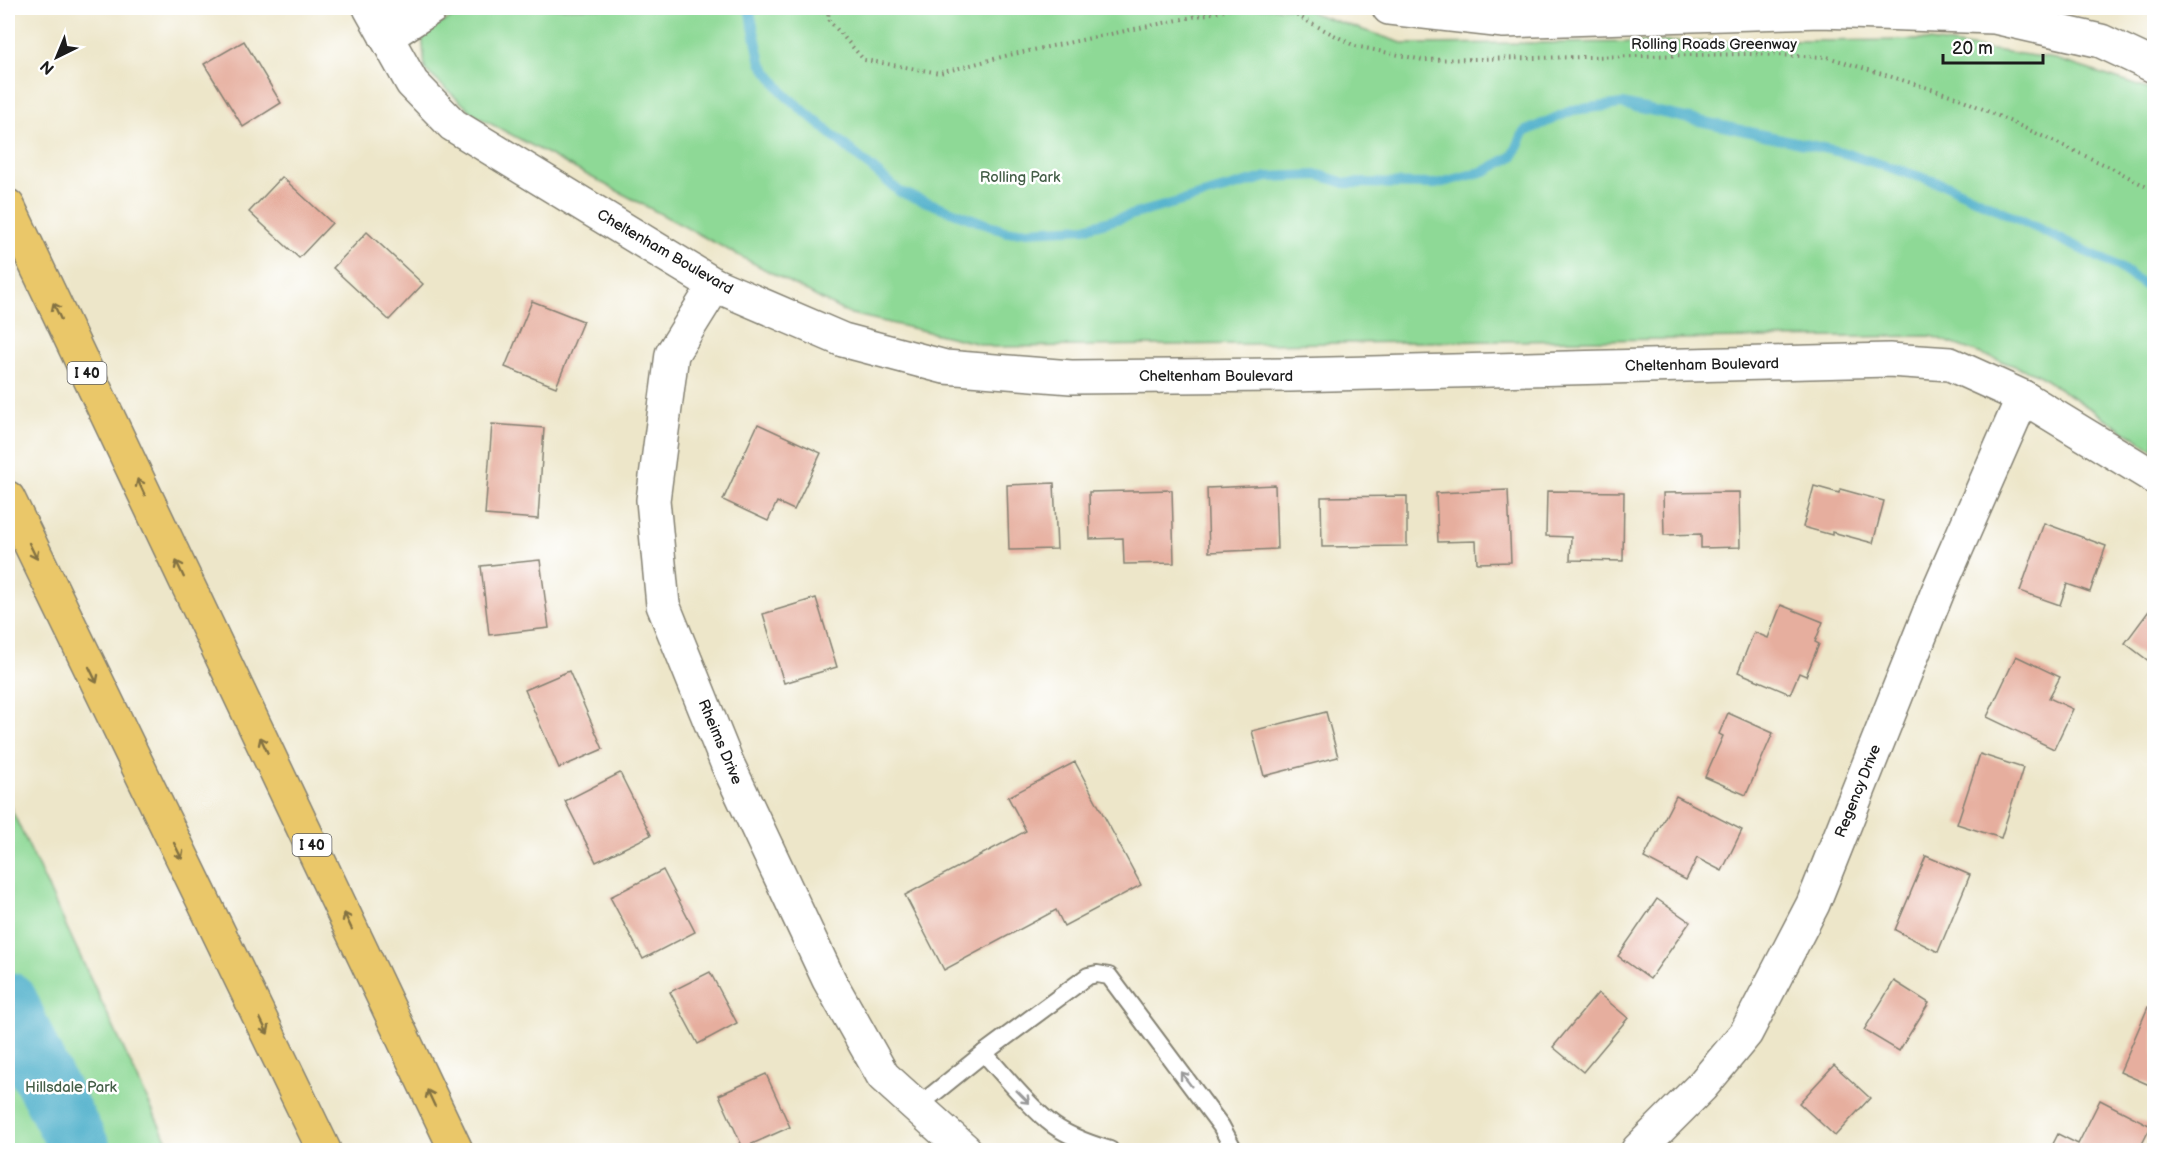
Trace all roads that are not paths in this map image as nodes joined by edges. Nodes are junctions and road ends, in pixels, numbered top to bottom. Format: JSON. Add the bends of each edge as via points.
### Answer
{"nodes":[{"id":1,"x":370,"y":8,"type":"edge"},
{"id":2,"x":431,"y":8,"type":"edge"},
{"id":3,"x":1389,"y":8,"type":"edge"},
{"id":4,"x":1821,"y":9,"type":"edge"},
{"id":5,"x":386,"y":38,"type":"junction"},
{"id":6,"x":2154,"y":66,"type":"edge"},
{"id":7,"x":8,"y":206,"type":"edge"},
{"id":8,"x":715,"y":285,"type":"junction"},
{"id":9,"x":2024,"y":397,"type":"junction"},
{"id":10,"x":2154,"y":477,"type":"edge"},
{"id":11,"x":8,"y":498,"type":"edge"},
{"id":12,"x":984,"y":1053,"type":"junction"},
{"id":13,"x":917,"y":1107,"type":"junction"},
{"id":14,"x":324,"y":1150,"type":"edge"},
{"id":15,"x":456,"y":1150,"type":"edge"},
{"id":16,"x":965,"y":1150,"type":"edge"},
{"id":17,"x":1110,"y":1150,"type":"edge"},
{"id":18,"x":1234,"y":1150,"type":"edge"},
{"id":19,"x":1638,"y":1150,"type":"edge"}],
"edges":[{"from":1,"to":5,"type":"street","name":"Cheltenham Boulevard"},
{"from":2,"to":5,"type":"street"},
{"from":3,"to":4,"type":"street","via":[[1504,21]]},
{"from":4,"to":6,"type":"street","via":[[1994,17],[2101,41]]},
{"from":5,"to":8,"type":"street","name":"Cheltenham Boulevard","via":[[412,83],[453,125]]},
{"from":15,"to":7,"type":"highway","number":"I 40","one_way":true},
{"from":8,"to":9,"type":"street","name":"Cheltenham Boulevard","via":[[843,340],[945,367],[1071,377],[1889,360],[1950,364]]},
{"from":8,"to":13,"type":"street","name":"Rheims Drive","via":[[672,354],[653,500],[663,604],[727,763],[828,980],[883,1076]]},
{"from":9,"to":10,"type":"street","name":"Cheltenham Boulevard"},
{"from":9,"to":19,"type":"street","name":"Regency Drive","via":[[1938,591],[1813,904],[1746,1033],[1702,1086]]},
{"from":11,"to":14,"type":"highway","one_way":true},
{"from":12,"to":13,"type":"lane"},
{"from":12,"to":17,"type":"lane","one_way":true,"via":[[1049,1122]]},
{"from":18,"to":12,"type":"lane","one_way":true,"via":[[1221,1126],[1108,976],[1088,976]]},
{"from":13,"to":16,"type":"street","name":"Rheims Drive"}]}
